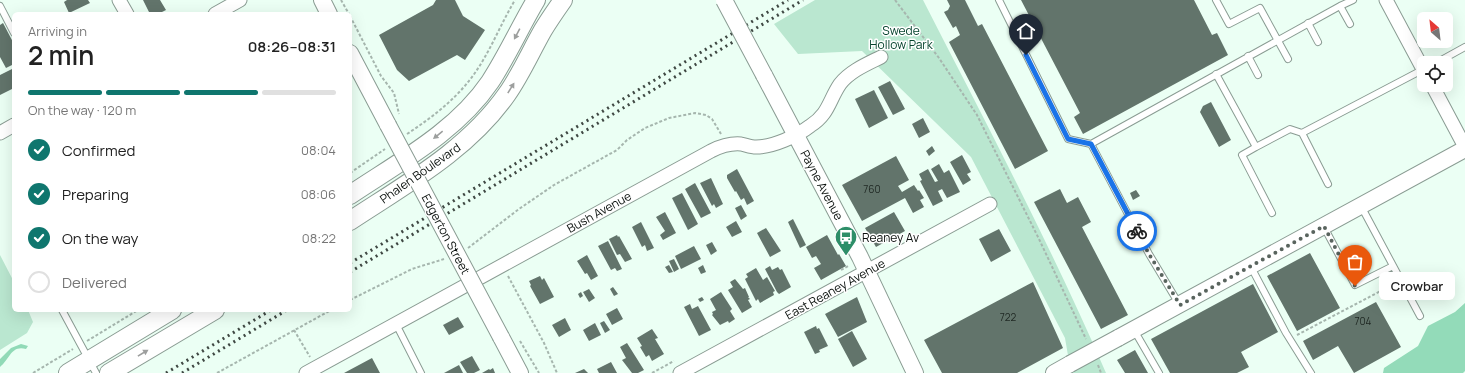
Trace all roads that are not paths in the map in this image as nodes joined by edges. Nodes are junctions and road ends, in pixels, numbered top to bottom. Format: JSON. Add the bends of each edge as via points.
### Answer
{"nodes":[{"id":1,"x":119,"y":0,"type":"edge"},
{"id":2,"x":240,"y":0,"type":"edge"},
{"id":3,"x":322,"y":0,"type":"edge"},
{"id":4,"x":536,"y":0,"type":"edge"},
{"id":5,"x":563,"y":0,"type":"edge"},
{"id":6,"x":724,"y":0,"type":"edge"},
{"id":7,"x":999,"y":0,"type":"edge"},
{"id":8,"x":1216,"y":0,"type":"edge"},
{"id":9,"x":1353,"y":0,"type":"edge"},
{"id":10,"x":1386,"y":0,"type":"edge"},
{"id":11,"x":0,"y":6,"type":"edge"},
{"id":12,"x":1340,"y":6,"type":"junction"},
{"id":13,"x":125,"y":12,"type":"edge"},
{"id":14,"x":219,"y":12,"type":"edge"},
{"id":15,"x":328,"y":12,"type":"edge"},
{"id":16,"x":1308,"y":23,"type":"junction"},
{"id":17,"x":1350,"y":24,"type":"dead end"},
{"id":18,"x":12,"y":29,"type":"edge"},
{"id":19,"x":1278,"y":40,"type":"junction"},
{"id":20,"x":1318,"y":42,"type":"dead end"},
{"id":21,"x":1465,"y":47,"type":"edge"},
{"id":22,"x":352,"y":56,"type":"edge"},
{"id":23,"x":1248,"y":56,"type":"junction"},
{"id":24,"x":1449,"y":56,"type":"edge"},
{"id":25,"x":881,"y":57,"type":"dead end"},
{"id":26,"x":1417,"y":57,"type":"edge"},
{"id":27,"x":1288,"y":58,"type":"dead end"},
{"id":28,"x":1216,"y":74,"type":"junction"},
{"id":29,"x":1417,"y":74,"type":"edge"},
{"id":30,"x":1258,"y":75,"type":"dead end"},
{"id":31,"x":1436,"y":92,"type":"edge"},
{"id":32,"x":12,"y":126,"type":"edge"},
{"id":33,"x":0,"y":133,"type":"edge"},
{"id":34,"x":1302,"y":133,"type":"junction"},
{"id":35,"x":795,"y":135,"type":"junction"},
{"id":36,"x":1091,"y":144,"type":"junction"},
{"id":37,"x":1256,"y":147,"type":"junction"},
{"id":38,"x":1465,"y":148,"type":"edge"},
{"id":39,"x":1328,"y":184,"type":"dead end"},
{"id":40,"x":352,"y":194,"type":"edge"},
{"id":41,"x":990,"y":204,"type":"dead end"},
{"id":42,"x":1360,"y":206,"type":"junction"},
{"id":43,"x":1272,"y":213,"type":"dead end"},
{"id":44,"x":352,"y":220,"type":"edge"},
{"id":45,"x":1324,"y":226,"type":"junction"},
{"id":46,"x":1251,"y":266,"type":"junction"},
{"id":47,"x":1393,"y":266,"type":"junction"},
{"id":48,"x":867,"y":271,"type":"junction"},
{"id":49,"x":1180,"y":305,"type":"junction"},
{"id":50,"x":63,"y":312,"type":"edge"},
{"id":51,"x":169,"y":312,"type":"edge"},
{"id":52,"x":212,"y":312,"type":"edge"},
{"id":53,"x":1420,"y":316,"type":"dead end"},
{"id":54,"x":396,"y":324,"type":"junction"},
{"id":55,"x":1134,"y":330,"type":"junction"},
{"id":56,"x":92,"y":367,"type":"edge"},
{"id":57,"x":313,"y":371,"type":"edge"},
{"id":58,"x":68,"y":373,"type":"edge"},
{"id":59,"x":110,"y":373,"type":"edge"},
{"id":60,"x":421,"y":373,"type":"edge"},
{"id":61,"x":520,"y":373,"type":"edge"},
{"id":62,"x":680,"y":373,"type":"edge"},
{"id":63,"x":915,"y":373,"type":"edge"},
{"id":64,"x":1054,"y":373,"type":"edge"},
{"id":65,"x":1159,"y":373,"type":"edge"},
{"id":66,"x":1311,"y":373,"type":"edge"}],
"edges":[{"from":1,"to":13,"type":"street"},
{"from":2,"to":14,"type":"street"},
{"from":3,"to":15,"type":"street"},
{"from":4,"to":40,"type":"main road","name":"Phalen Boulevard","one_way":true,"via":[[489,83],[472,104],[433,140]]},
{"from":44,"to":5,"type":"main road","name":"Phalen Boulevard","one_way":true,"via":[[446,157],[488,119],[519,75],[543,30]]},
{"from":6,"to":35,"type":"street","name":"Payne Avenue","bridge":true},
{"from":7,"to":36,"type":"lane","via":[[1068,139]]},
{"from":8,"to":19,"type":"lane","via":[[1228,24],[1260,8]]},
{"from":9,"to":12,"type":"lane"},
{"from":10,"to":26,"type":"street"},
{"from":11,"to":18,"type":"lane"},
{"from":12,"to":16,"type":"lane"},
{"from":12,"to":17,"type":"lane"},
{"from":16,"to":19,"type":"lane"},
{"from":16,"to":20,"type":"lane"},
{"from":19,"to":23,"type":"lane"},
{"from":19,"to":27,"type":"lane"},
{"from":21,"to":24,"type":"lane"},
{"from":22,"to":61,"type":"street","name":"Edgerton Street","bridge":true,"via":[[394,121]]},
{"from":23,"to":28,"type":"lane"},
{"from":23,"to":30,"type":"lane"},
{"from":25,"to":35,"type":"street","name":"Bush Avenue","via":[[847,77],[824,114],[811,126]]},
{"from":28,"to":36,"type":"lane"},
{"from":28,"to":37,"type":"lane"},
{"from":29,"to":34,"type":"lane"},
{"from":31,"to":38,"type":"street"},
{"from":32,"to":33,"type":"street"},
{"from":34,"to":37,"type":"lane","via":[[1290,129]]},
{"from":34,"to":39,"type":"lane"},
{"from":35,"to":48,"type":"street","name":"Payne Avenue"},
{"from":35,"to":54,"type":"street","name":"Bush Avenue","via":[[763,147],[732,144],[711,151]]},
{"from":36,"to":49,"type":"lane","via":[[1149,254]]},
{"from":37,"to":43,"type":"lane","via":[[1242,155]]},
{"from":38,"to":42,"type":"street"},
{"from":41,"to":48,"type":"street","name":"East Reaney Avenue"},
{"from":42,"to":45,"type":"street"},
{"from":42,"to":47,"type":"lane"},
{"from":45,"to":46,"type":"street"},
{"from":45,"to":47,"type":"lane","via":[[1355,286]]},
{"from":46,"to":49,"type":"street"},
{"from":46,"to":66,"type":"lane","via":[[1290,340]]},
{"from":47,"to":53,"type":"lane"},
{"from":48,"to":62,"type":"street","name":"East Reaney Avenue"},
{"from":48,"to":63,"type":"street","name":"Payne Avenue"},
{"from":49,"to":55,"type":"street"},
{"from":50,"to":56,"type":"lane"},
{"from":51,"to":56,"type":"main road"},
{"from":59,"to":52,"type":"main road","one_way":true},
{"from":54,"to":57,"type":"street","name":"Bush Avenue"},
{"from":54,"to":60,"type":"lane"},
{"from":55,"to":64,"type":"street","bridge":true},
{"from":55,"to":65,"type":"lane"},
{"from":56,"to":58,"type":"main road"}]}
